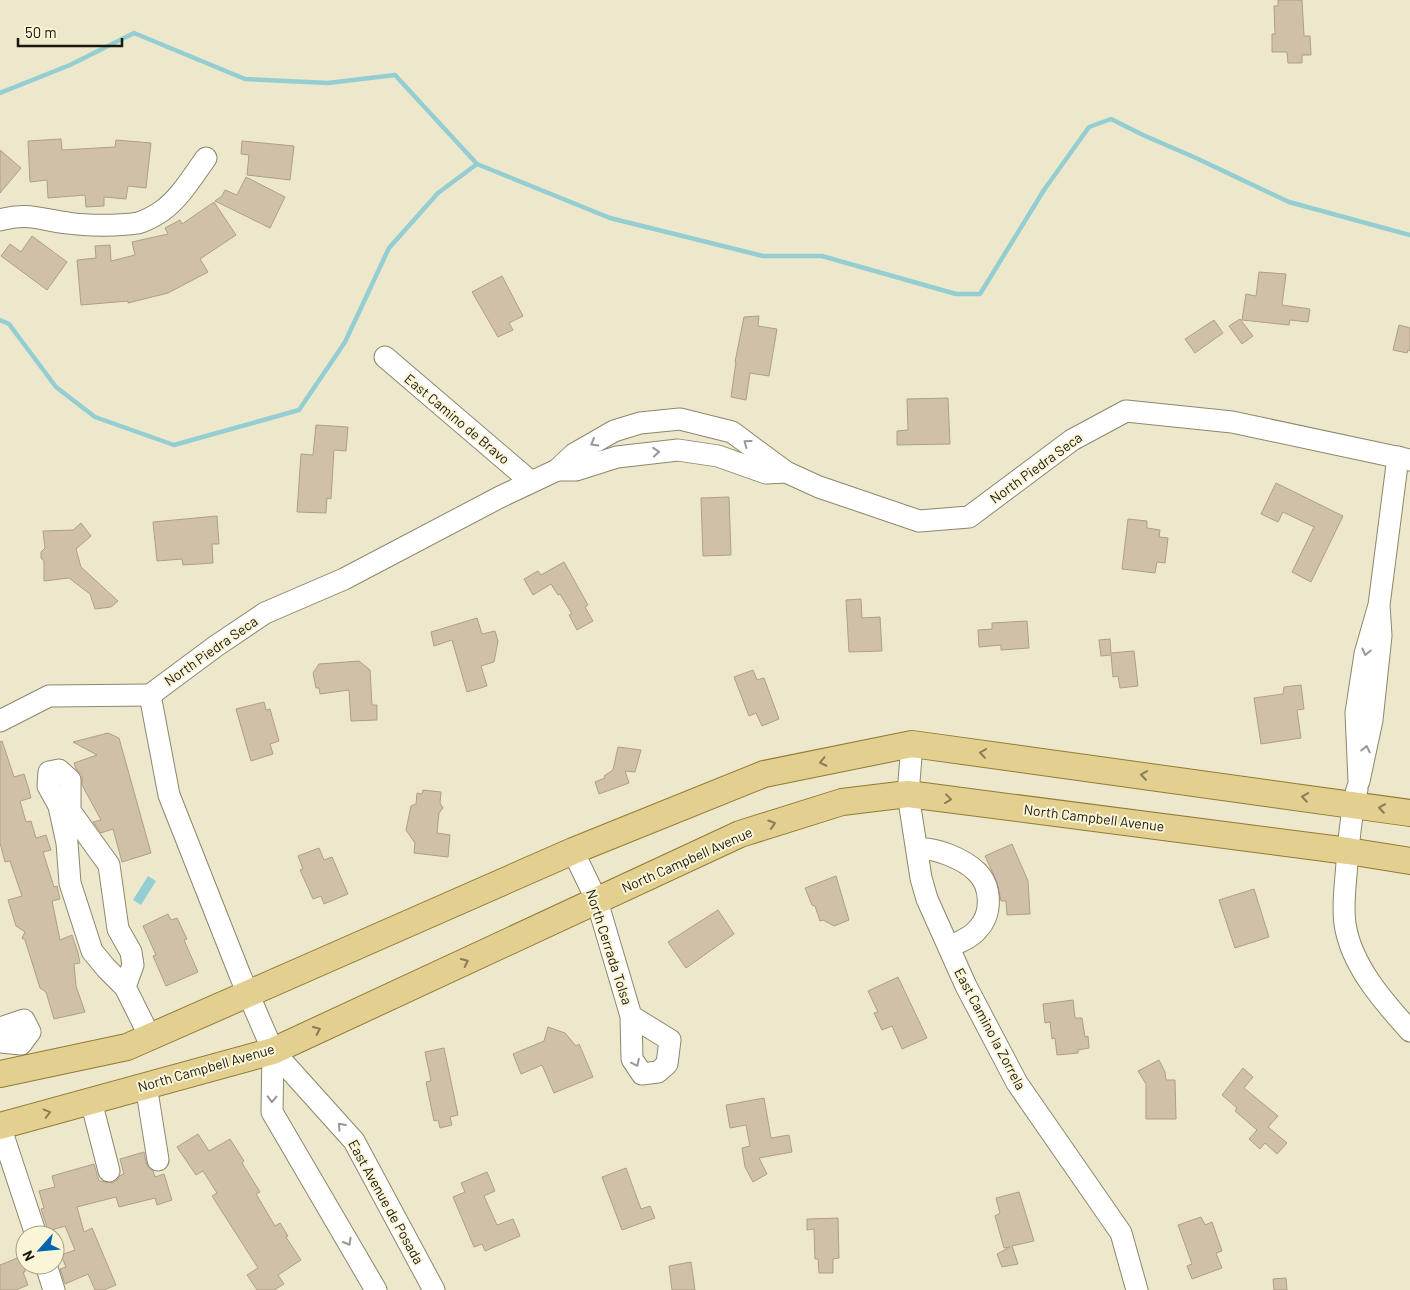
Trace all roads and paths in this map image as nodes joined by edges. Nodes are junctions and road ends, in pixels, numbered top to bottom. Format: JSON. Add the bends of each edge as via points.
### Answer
{"nodes":[{"id":1,"x":206,"y":158,"type":"dead end"},
{"id":2,"x":0,"y":220,"type":"edge"},
{"id":3,"x":384,"y":357,"type":"dead end"},
{"id":4,"x":1404,"y":459,"type":"edge"},
{"id":5,"x":557,"y":470,"type":"junction"},
{"id":6,"x":786,"y":472,"type":"junction"},
{"id":7,"x":530,"y":482,"type":"junction"},
{"id":8,"x":150,"y":695,"type":"junction"},
{"id":9,"x":0,"y":721,"type":"edge"},
{"id":10,"x":912,"y":744,"type":"junction"},
{"id":11,"x":1356,"y":793,"type":"junction"},
{"id":12,"x":908,"y":794,"type":"junction"},
{"id":13,"x":1410,"y":813,"type":"edge"},
{"id":14,"x":917,"y":849,"type":"junction"},
{"id":15,"x":573,"y":851,"type":"junction"},
{"id":16,"x":1348,"y":851,"type":"junction"},
{"id":17,"x":1410,"y":861,"type":"edge"},
{"id":18,"x":597,"y":901,"type":"junction"},
{"id":19,"x":949,"y":947,"type":"junction"},
{"id":20,"x":125,"y":987,"type":"junction"},
{"id":21,"x":248,"y":994,"type":"junction"},
{"id":22,"x":631,"y":1016,"type":"dead end"},
{"id":23,"x":0,"y":1028,"type":"edge"},
{"id":24,"x":1410,"y":1031,"type":"edge"},
{"id":25,"x":150,"y":1037,"type":"junction"},
{"id":26,"x":0,"y":1042,"type":"edge"},
{"id":27,"x":273,"y":1051,"type":"junction"},
{"id":28,"x":0,"y":1074,"type":"edge"},
{"id":29,"x":146,"y":1086,"type":"junction"},
{"id":30,"x":91,"y":1101,"type":"junction"},
{"id":31,"x":0,"y":1126,"type":"edge"},
{"id":32,"x":158,"y":1160,"type":"dead end"},
{"id":33,"x":110,"y":1171,"type":"dead end"},
{"id":34,"x":33,"y":1225,"type":"edge"},
{"id":35,"x":50,"y":1275,"type":"edge"},
{"id":36,"x":56,"y":1290,"type":"edge"},
{"id":37,"x":376,"y":1290,"type":"edge"},
{"id":38,"x":434,"y":1290,"type":"edge"},
{"id":39,"x":1136,"y":1290,"type":"edge"}],
"edges":[{"from":1,"to":2,"type":"street","via":[[174,200],[162,211],[139,223],[98,225],[15,216]]},
{"from":3,"to":7,"type":"street","name":"East Camino de Bravo"},
{"from":4,"to":6,"type":"street","name":"North Piedra Seca","via":[[1232,422],[1126,411],[1072,440],[969,517],[918,522]]},
{"from":4,"to":11,"type":"street","via":[[1379,606],[1365,654],[1356,713]]},
{"from":5,"to":6,"type":"street","name":"North Piedra Seca","one_way":true,"via":[[576,470],[617,457],[678,450],[718,456],[766,473]]},
{"from":6,"to":5,"type":"street","name":"North Piedra Seca","one_way":true,"via":[[732,432],[680,420],[640,423],[614,431],[574,454]]},
{"from":5,"to":7,"type":"street","name":"North Piedra Seca"},
{"from":7,"to":8,"type":"street","name":"North Piedra Seca","via":[[344,579],[265,613]]},
{"from":8,"to":9,"type":"street","via":[[49,696]]},
{"from":8,"to":21,"type":"street","name":"North Piedra Seca","via":[[169,795]]},
{"from":11,"to":10,"type":"main road","one_way":true},
{"from":10,"to":12,"type":"street","name":"East Camino la Zorrela"},
{"from":10,"to":15,"type":"main road","one_way":true,"via":[[764,774]]},
{"from":13,"to":11,"type":"main road","one_way":true},
{"from":11,"to":16,"type":"street"},
{"from":12,"to":14,"type":"street","name":"East Camino la Zorrela"},
{"from":12,"to":16,"type":"main road","name":"North Campbell Avenue","one_way":true},
{"from":18,"to":12,"type":"main road","name":"North Campbell Avenue","one_way":true,"via":[[740,834],[842,802]]},
{"from":14,"to":19,"type":"street","name":"East Camino la Zorrela","via":[[927,900]]},
{"from":14,"to":19,"type":"street","via":[[936,850],[968,865],[978,873],[987,890],[986,918],[979,929]]},
{"from":15,"to":18,"type":"street","name":"North Cerrada Tolsa"},
{"from":15,"to":21,"type":"main road"},
{"from":16,"to":17,"type":"main road","name":"North Campbell Avenue"},
{"from":16,"to":24,"type":"street","via":[[1344,901],[1349,939],[1364,972]]},
{"from":18,"to":22,"type":"street","name":"North Cerrada Tolsa"},
{"from":27,"to":18,"type":"main road","name":"North Campbell Avenue","one_way":true},
{"from":19,"to":39,"type":"street","name":"East Camino la Zorrela","via":[[1017,1083],[1121,1233]]},
{"from":20,"to":20,"type":"street","via":[[133,966],[132,958],[118,929],[109,865],[70,811],[70,780],[60,770],[49,772],[48,786],[59,806],[67,843],[70,883],[92,951]]},
{"from":20,"to":25,"type":"street"},
{"from":21,"to":25,"type":"main road"},
{"from":21,"to":27,"type":"street","name":"East Avenue de Posada"},
{"from":23,"to":26,"type":"street","via":[[24,1020],[30,1032],[21,1044]]},
{"from":25,"to":28,"type":"main road","via":[[127,1048]]},
{"from":27,"to":29,"type":"main road","name":"North Campbell Avenue"},
{"from":27,"to":37,"type":"street","name":"East Avenue de Posada","one_way":true,"via":[[272,1112]]},
{"from":38,"to":27,"type":"street","name":"East Avenue de Posada","one_way":true,"via":[[354,1141]]},
{"from":29,"to":30,"type":"main road","name":"North Campbell Avenue"},
{"from":29,"to":32,"type":"street"},
{"from":31,"to":30,"type":"main road","name":"North Campbell Avenue","one_way":true},
{"from":30,"to":33,"type":"street"},
{"from":31,"to":34,"type":"street"},
{"from":35,"to":36,"type":"street"}]}
